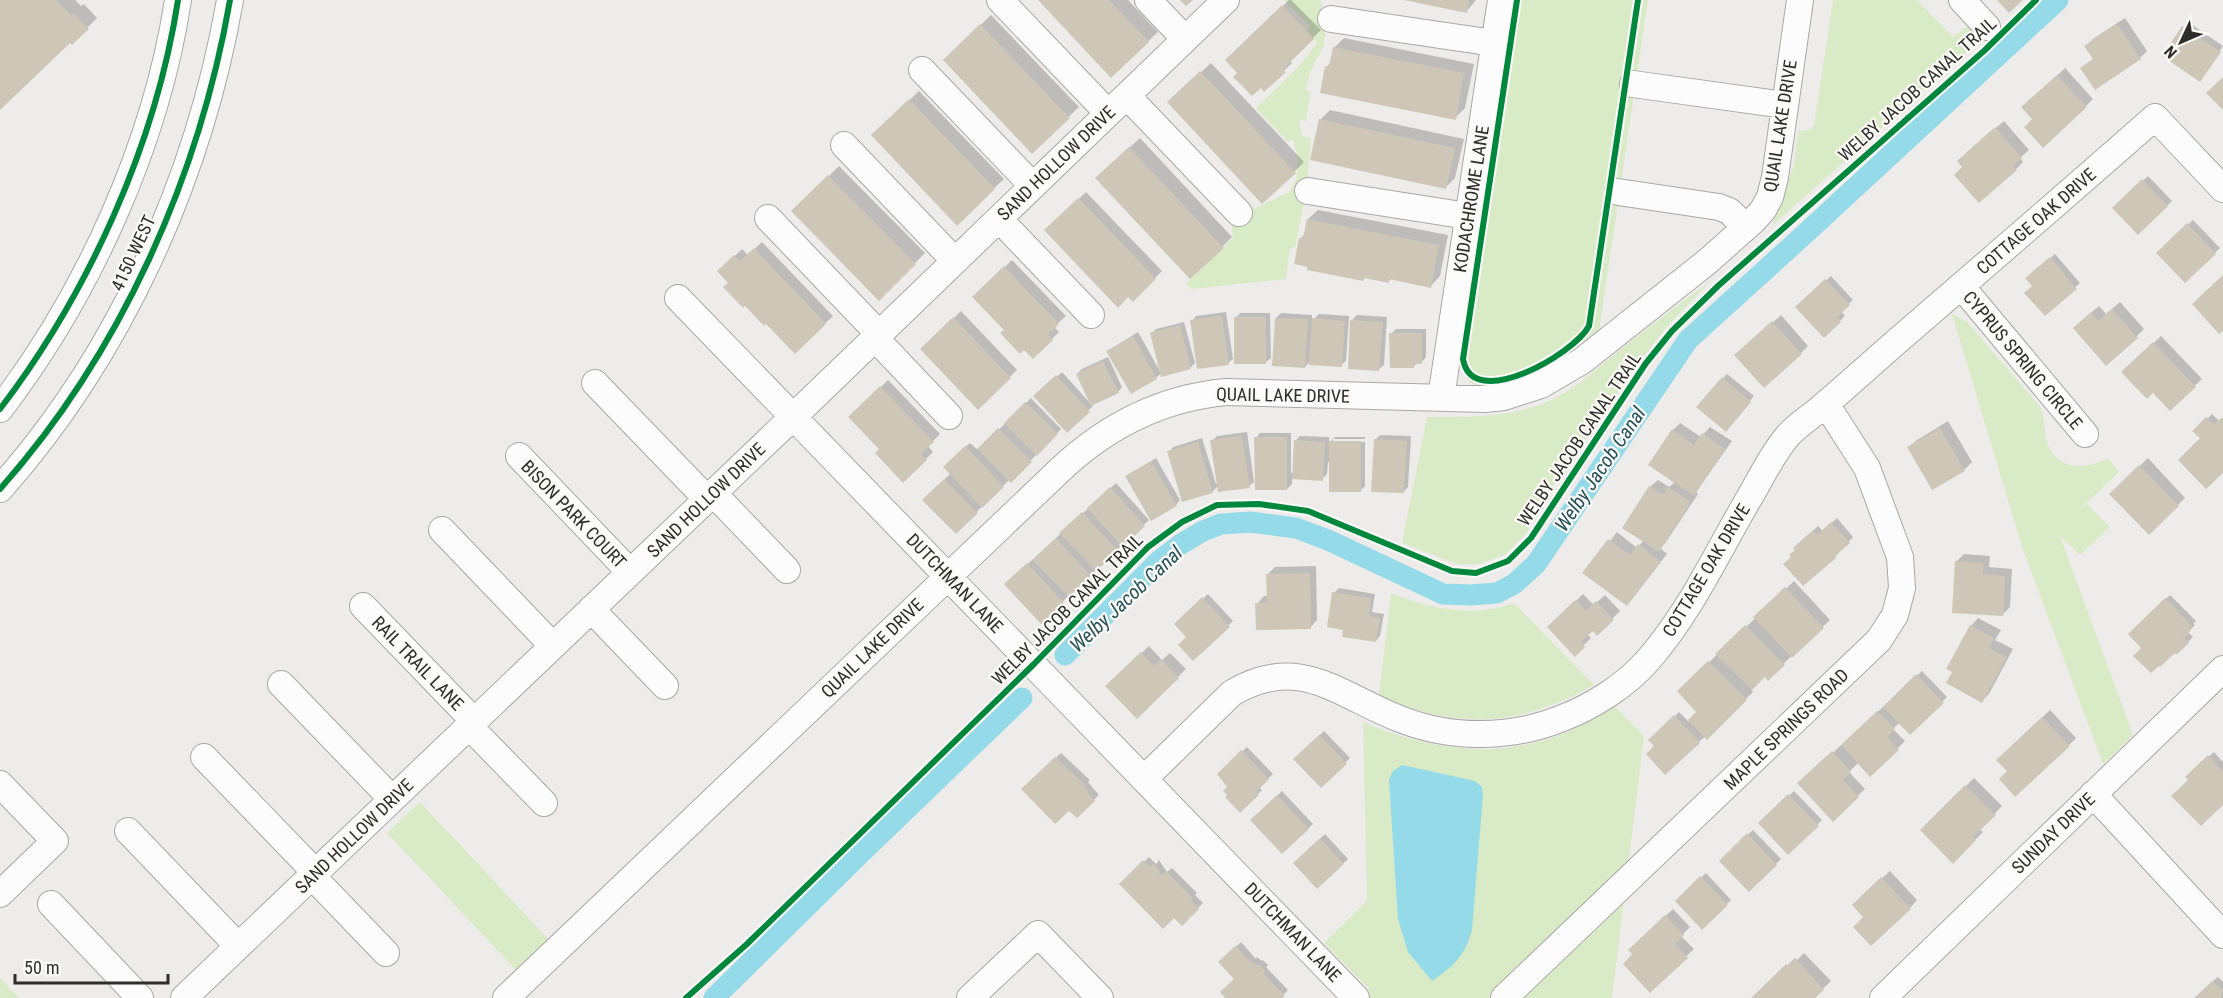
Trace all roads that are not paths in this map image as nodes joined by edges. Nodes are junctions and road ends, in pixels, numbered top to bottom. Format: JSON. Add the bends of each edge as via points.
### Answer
{"nodes":[{"id":1,"x":178,"y":0,"type":"edge"},
{"id":2,"x":230,"y":0,"type":"edge"},
{"id":3,"x":1000,"y":0,"type":"edge"},
{"id":4,"x":1148,"y":0,"type":"edge"},
{"id":5,"x":1226,"y":0,"type":"edge"},
{"id":6,"x":1501,"y":0,"type":"edge"},
{"id":7,"x":1800,"y":0,"type":"edge"},
{"id":8,"x":1962,"y":0,"type":"edge"},
{"id":9,"x":1331,"y":19,"type":"dead end"},
{"id":10,"x":1987,"y":27,"type":"dead end"},
{"id":11,"x":1185,"y":39,"type":"junction"},
{"id":12,"x":1494,"y":44,"type":"junction"},
{"id":13,"x":922,"y":70,"type":"dead end"},
{"id":14,"x":1633,"y":84,"type":"dead end"},
{"id":15,"x":1118,"y":104,"type":"junction"},
{"id":16,"x":1785,"y":105,"type":"junction"},
{"id":17,"x":844,"y":145,"type":"dead end"},
{"id":18,"x":1032,"y":186,"type":"junction"},
{"id":19,"x":2223,"y":189,"type":"edge"},
{"id":20,"x":1308,"y":191,"type":"dead end"},
{"id":21,"x":1618,"y":192,"type":"dead end"},
{"id":22,"x":1239,"y":213,"type":"dead end"},
{"id":23,"x":1468,"y":216,"type":"junction"},
{"id":24,"x":768,"y":218,"type":"dead end"},
{"id":25,"x":999,"y":219,"type":"junction"},
{"id":26,"x":1746,"y":227,"type":"junction"},
{"id":27,"x":955,"y":261,"type":"junction"},
{"id":28,"x":1961,"y":286,"type":"junction"},
{"id":29,"x":678,"y":298,"type":"dead end"},
{"id":30,"x":1091,"y":315,"type":"dead end"},
{"id":31,"x":877,"y":336,"type":"junction"},
{"id":32,"x":596,"y":383,"type":"dead end"},
{"id":33,"x":1441,"y":398,"type":"junction"},
{"id":34,"x":1826,"y":404,"type":"junction"},
{"id":35,"x":0,"y":409,"type":"edge"},
{"id":36,"x":949,"y":416,"type":"dead end"},
{"id":37,"x":794,"y":417,"type":"junction"},
{"id":38,"x":2085,"y":434,"type":"dead end"},
{"id":39,"x":519,"y":456,"type":"dead end"},
{"id":40,"x":0,"y":489,"type":"edge"},
{"id":41,"x":710,"y":496,"type":"junction"},
{"id":42,"x":442,"y":530,"type":"dead end"},
{"id":43,"x":787,"y":570,"type":"dead end"},
{"id":44,"x":630,"y":572,"type":"junction"},
{"id":45,"x":948,"y":575,"type":"junction"},
{"id":46,"x":363,"y":606,"type":"dead end"},
{"id":47,"x":591,"y":609,"type":"junction"},
{"id":48,"x":553,"y":646,"type":"junction"},
{"id":49,"x":2223,"y":669,"type":"edge"},
{"id":50,"x":281,"y":684,"type":"dead end"},
{"id":51,"x":665,"y":686,"type":"dead end"},
{"id":52,"x":472,"y":724,"type":"junction"},
{"id":53,"x":204,"y":757,"type":"dead end"},
{"id":54,"x":1145,"y":778,"type":"junction"},
{"id":55,"x":0,"y":784,"type":"edge"},
{"id":56,"x":2093,"y":794,"type":"junction"},
{"id":57,"x":392,"y":799,"type":"junction"},
{"id":58,"x":544,"y":803,"type":"dead end"},
{"id":59,"x":128,"y":831,"type":"dead end"},
{"id":60,"x":313,"y":874,"type":"junction"},
{"id":61,"x":0,"y":894,"type":"edge"},
{"id":62,"x":51,"y":904,"type":"dead end"},
{"id":63,"x":2223,"y":935,"type":"edge"},
{"id":64,"x":238,"y":946,"type":"junction"},
{"id":65,"x":386,"y":953,"type":"dead end"},
{"id":66,"x":187,"y":997,"type":"edge"},
{"id":67,"x":140,"y":998,"type":"edge"},
{"id":68,"x":506,"y":998,"type":"edge"},
{"id":69,"x":970,"y":998,"type":"edge"},
{"id":70,"x":1100,"y":998,"type":"edge"},
{"id":71,"x":1356,"y":998,"type":"edge"},
{"id":72,"x":1504,"y":998,"type":"edge"},
{"id":73,"x":1883,"y":998,"type":"edge"}],
"edges":[{"from":1,"to":35,"type":"street","name":"4150 WEST","via":[[152,110],[116,208],[56,327]]},
{"from":2,"to":40,"type":"street","name":"4150 WEST","via":[[200,127],[140,275],[93,364]]},
{"from":3,"to":15,"type":"street"},
{"from":4,"to":11,"type":"street"},
{"from":5,"to":11,"type":"street","name":"SAND HOLLOW DRIVE"},
{"from":6,"to":12,"type":"street","name":"KODACHROME LANE"},
{"from":7,"to":16,"type":"street","name":"QUAIL LAKE DRIVE"},
{"from":8,"to":10,"type":"street"},
{"from":9,"to":12,"type":"street"},
{"from":11,"to":15,"type":"street","name":"SAND HOLLOW DRIVE"},
{"from":12,"to":23,"type":"street","name":"KODACHROME LANE"},
{"from":13,"to":18,"type":"street"},
{"from":14,"to":16,"type":"street"},
{"from":15,"to":18,"type":"street","name":"SAND HOLLOW DRIVE"},
{"from":15,"to":22,"type":"street"},
{"from":16,"to":26,"type":"street","name":"QUAIL LAKE DRIVE","via":[[1770,198]]},
{"from":17,"to":27,"type":"street"},
{"from":18,"to":25,"type":"street","name":"SAND HOLLOW DRIVE"},
{"from":19,"to":28,"type":"street","name":"COTTAGE OAK DRIVE","via":[[2155,117]]},
{"from":20,"to":23,"type":"street"},
{"from":21,"to":26,"type":"street","via":[[1719,207]]},
{"from":23,"to":33,"type":"street","name":"KODACHROME LANE"},
{"from":24,"to":31,"type":"street"},
{"from":25,"to":27,"type":"street","name":"SAND HOLLOW DRIVE"},
{"from":25,"to":30,"type":"street"},
{"from":26,"to":33,"type":"street","name":"QUAIL LAKE DRIVE","via":[[1562,375],[1504,397]]},
{"from":27,"to":31,"type":"street","name":"SAND HOLLOW DRIVE"},
{"from":28,"to":34,"type":"street","name":"COTTAGE OAK DRIVE"},
{"from":28,"to":38,"type":"street","name":"CYPRUS SPRING CIRCLE"},
{"from":29,"to":37,"type":"street","name":"DUTCHMAN LANE"},
{"from":31,"to":36,"type":"street"},
{"from":31,"to":37,"type":"street","name":"SAND HOLLOW DRIVE"},
{"from":32,"to":41,"type":"street"},
{"from":33,"to":45,"type":"street","name":"QUAIL LAKE DRIVE","via":[[1226,392],[1164,404],[1121,423],[1080,452]]},
{"from":34,"to":54,"type":"street","name":"COTTAGE OAK DRIVE","via":[[1786,437],[1669,633],[1648,661],[1595,702],[1560,720],[1485,735],[1403,720],[1325,684],[1296,676],[1269,677],[1232,693]]},
{"from":34,"to":72,"type":"street","name":"MAPLE SPRINGS ROAD","via":[[1867,468],[1900,557],[1902,588],[1895,615],[1880,640]]},
{"from":37,"to":41,"type":"street","name":"SAND HOLLOW DRIVE"},
{"from":37,"to":45,"type":"street","name":"DUTCHMAN LANE"},
{"from":39,"to":44,"type":"street","name":"BISON PARK COURT"},
{"from":41,"to":43,"type":"street"},
{"from":41,"to":44,"type":"street","name":"SAND HOLLOW DRIVE"},
{"from":42,"to":48,"type":"street"},
{"from":44,"to":47,"type":"street","name":"SAND HOLLOW DRIVE"},
{"from":45,"to":54,"type":"street","name":"DUTCHMAN LANE"},
{"from":45,"to":68,"type":"street","name":"QUAIL LAKE DRIVE"},
{"from":46,"to":52,"type":"street","name":"RAIL TRAIL LANE"},
{"from":47,"to":48,"type":"street","name":"SAND HOLLOW DRIVE"},
{"from":47,"to":51,"type":"street"},
{"from":48,"to":52,"type":"street","name":"SAND HOLLOW DRIVE"},
{"from":49,"to":56,"type":"street","name":"SUNDAY DRIVE"},
{"from":50,"to":57,"type":"street"},
{"from":52,"to":57,"type":"street","name":"SAND HOLLOW DRIVE"},
{"from":52,"to":58,"type":"street","name":"RAIL TRAIL LANE"},
{"from":53,"to":60,"type":"street"},
{"from":54,"to":71,"type":"street","name":"DUTCHMAN LANE"},
{"from":55,"to":61,"type":"street","via":[[55,841]]},
{"from":56,"to":63,"type":"street"},
{"from":56,"to":73,"type":"street","name":"SUNDAY DRIVE"},
{"from":57,"to":60,"type":"street","name":"SAND HOLLOW DRIVE"},
{"from":59,"to":64,"type":"street"},
{"from":60,"to":64,"type":"street","name":"SAND HOLLOW DRIVE"},
{"from":60,"to":65,"type":"street"},
{"from":62,"to":67,"type":"street"},
{"from":64,"to":66,"type":"street","name":"SAND HOLLOW DRIVE"},
{"from":69,"to":70,"type":"street","via":[[1038,934]]}]}
